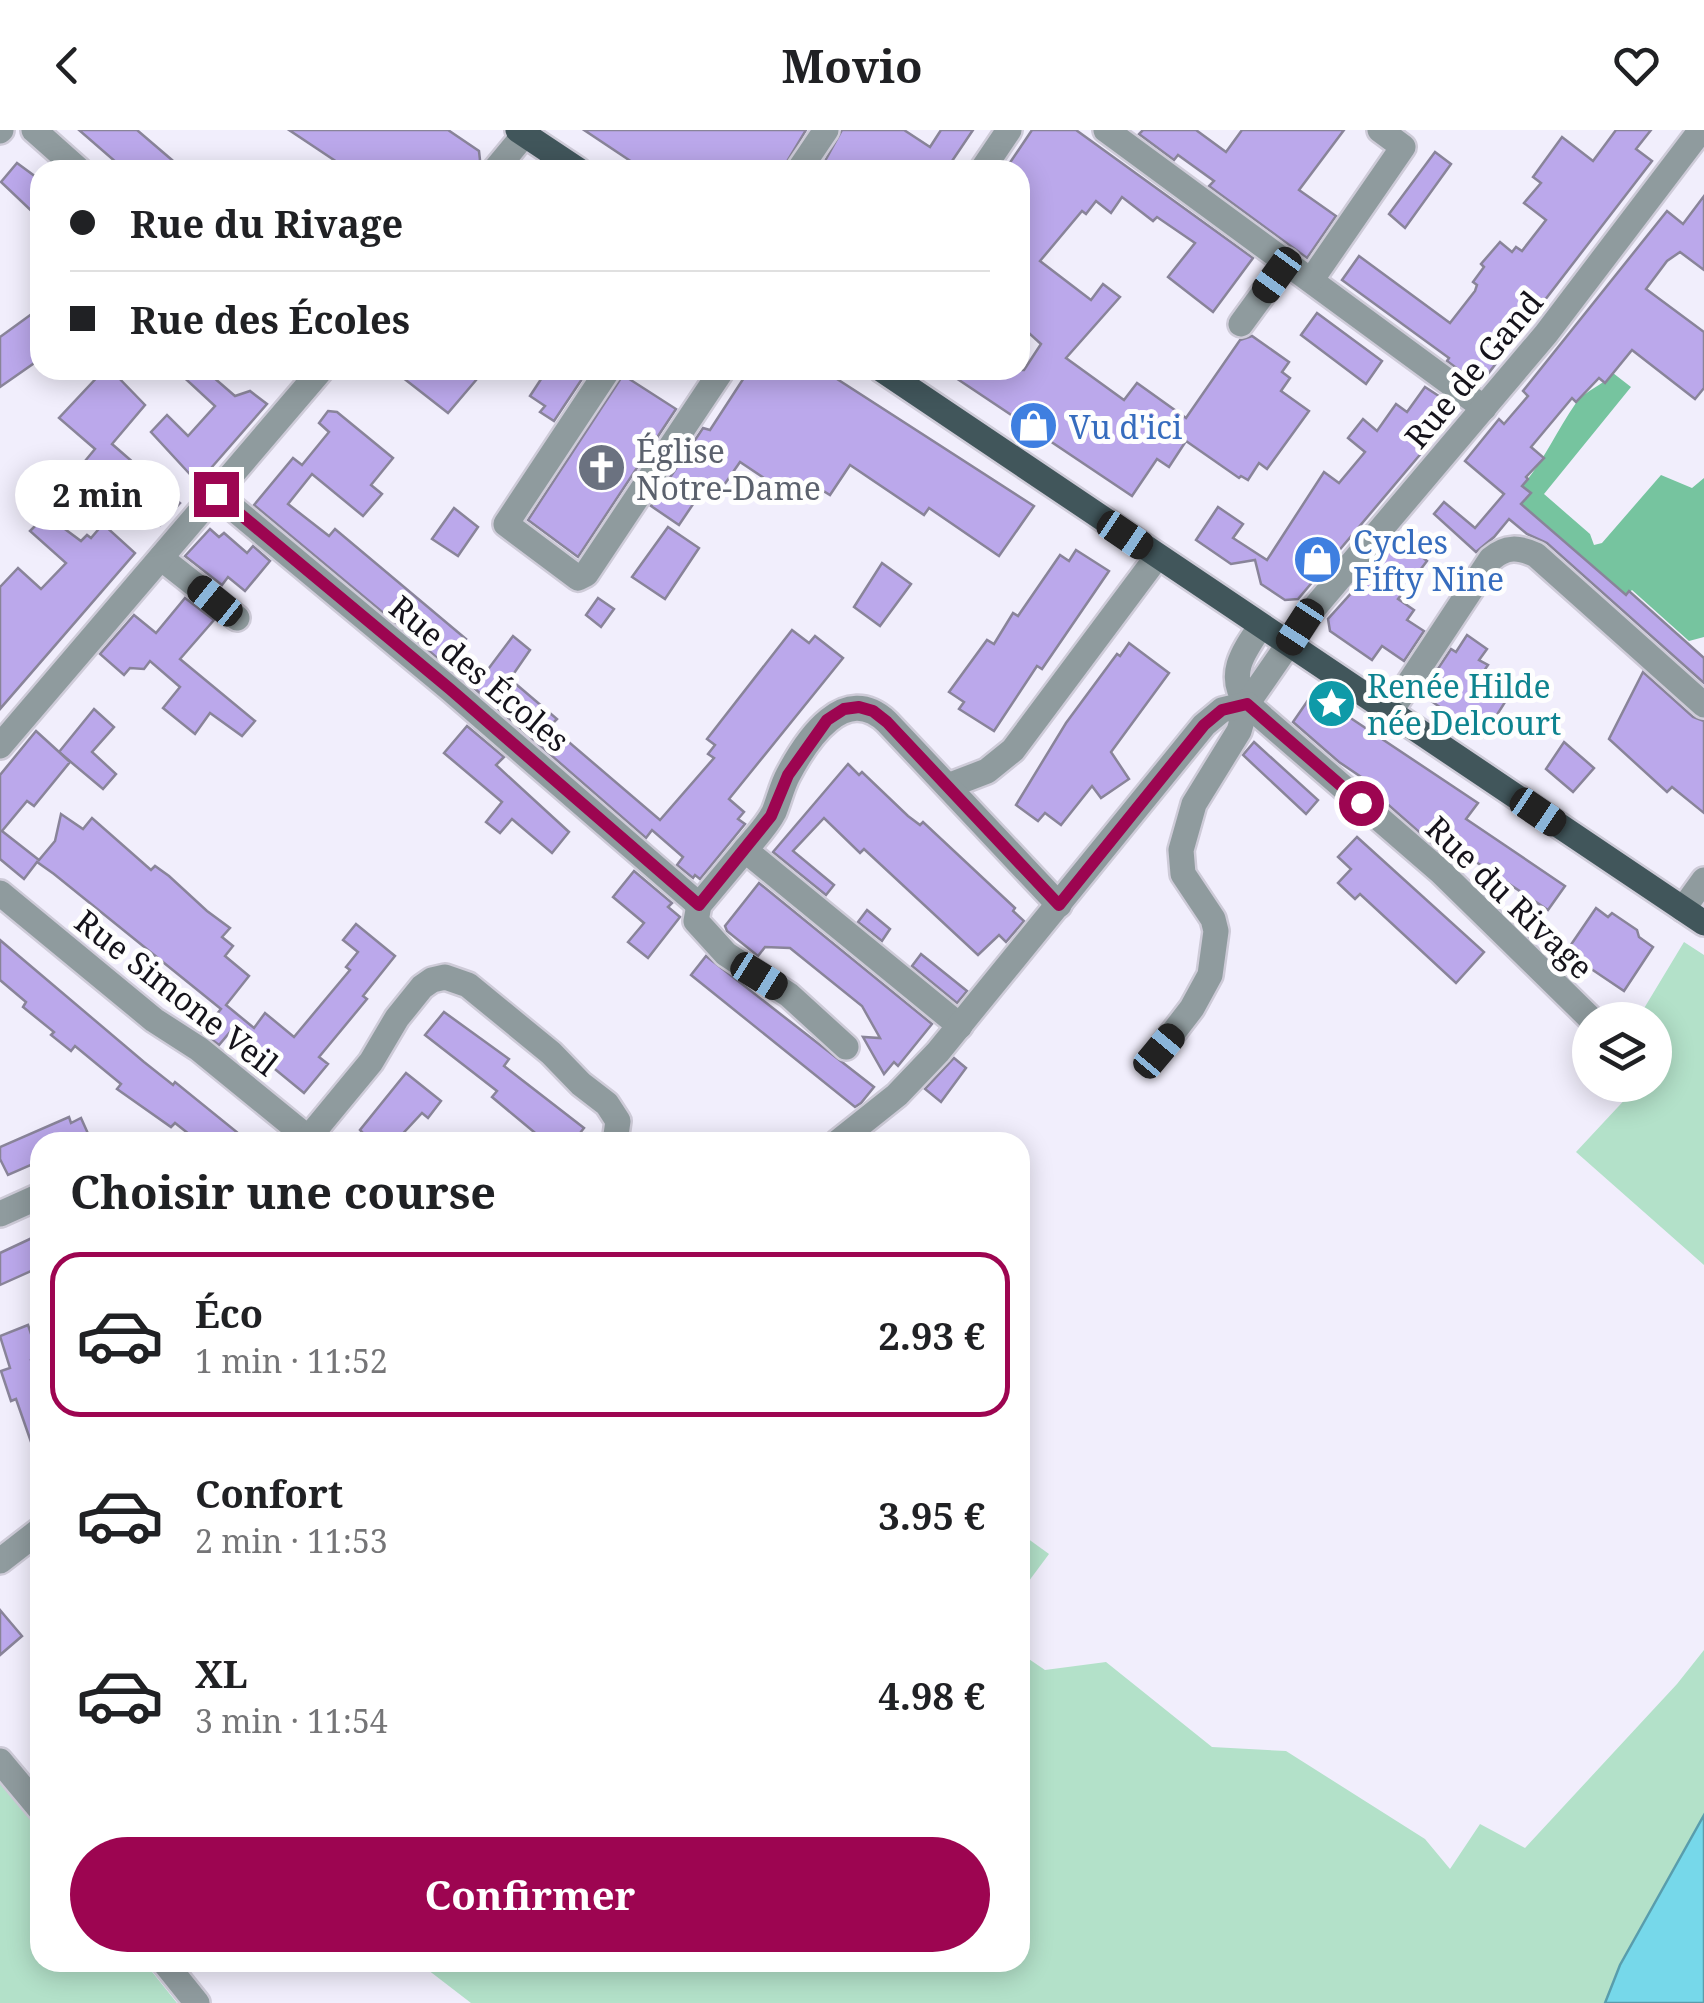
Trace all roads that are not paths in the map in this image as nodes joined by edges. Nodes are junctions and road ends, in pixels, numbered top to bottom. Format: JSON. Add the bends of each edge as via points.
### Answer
{"nodes":[{"id":1,"x":34,"y":130,"type":"edge"},
{"id":2,"x":826,"y":130,"type":"edge"},
{"id":3,"x":1009,"y":130,"type":"edge"},
{"id":4,"x":1106,"y":130,"type":"edge"},
{"id":5,"x":1380,"y":130,"type":"edge"},
{"id":6,"x":1701,"y":130,"type":"edge"},
{"id":7,"x":524,"y":132,"type":"edge"},
{"id":8,"x":68,"y":160,"type":"edge"},
{"id":9,"x":503,"y":160,"type":"edge"},
{"id":10,"x":564,"y":160,"type":"edge"},
{"id":11,"x":806,"y":160,"type":"edge"},
{"id":12,"x":989,"y":160,"type":"edge"},
{"id":13,"x":1287,"y":261,"type":"junction"},
{"id":14,"x":1312,"y":279,"type":"junction"},
{"id":15,"x":1241,"y":324,"type":"dead end"},
{"id":16,"x":309,"y":380,"type":"edge"},
{"id":17,"x":601,"y":380,"type":"edge"},
{"id":18,"x":715,"y":380,"type":"edge"},
{"id":19,"x":897,"y":380,"type":"edge"},
{"id":20,"x":1484,"y":408,"type":"junction"},
{"id":21,"x":216,"y":494,"type":"junction"},
{"id":22,"x":1157,"y":557,"type":"junction"},
{"id":23,"x":161,"y":558,"type":"junction"},
{"id":24,"x":236,"y":618,"type":"dead end"},
{"id":25,"x":1260,"y":626,"type":"junction"},
{"id":26,"x":1288,"y":644,"type":"junction"},
{"id":27,"x":1247,"y":704,"type":"junction"},
{"id":28,"x":1704,"y":705,"type":"edge"},
{"id":29,"x":1390,"y":712,"type":"junction"},
{"id":30,"x":0,"y":746,"type":"edge"},
{"id":31,"x":948,"y":786,"type":"junction"},
{"id":32,"x":746,"y":850,"type":"junction"},
{"id":33,"x":0,"y":874,"type":"edge"},
{"id":34,"x":1704,"y":880,"type":"edge"},
{"id":35,"x":5,"y":896,"type":"edge"},
{"id":36,"x":699,"y":905,"type":"junction"},
{"id":37,"x":1059,"y":905,"type":"junction"},
{"id":38,"x":1694,"y":916,"type":"edge"},
{"id":39,"x":1574,"y":1002,"type":"edge"},
{"id":40,"x":960,"y":1026,"type":"junction"},
{"id":41,"x":846,"y":1048,"type":"dead end"},
{"id":42,"x":1159,"y":1051,"type":"dead end"},
{"id":43,"x":297,"y":1132,"type":"edge"},
{"id":44,"x":315,"y":1132,"type":"edge"},
{"id":45,"x":617,"y":1132,"type":"edge"},
{"id":46,"x":851,"y":1132,"type":"edge"},
{"id":47,"x":30,"y":1200,"type":"edge"},
{"id":48,"x":0,"y":1214,"type":"edge"},
{"id":49,"x":30,"y":1538,"type":"edge"},
{"id":50,"x":0,"y":1561,"type":"edge"},
{"id":51,"x":0,"y":1761,"type":"edge"},
{"id":52,"x":30,"y":1797,"type":"edge"},
{"id":53,"x":172,"y":1972,"type":"edge"},
{"id":54,"x":197,"y":2003,"type":"edge"}],
"edges":[{"from":1,"to":8,"type":"street"},
{"from":2,"to":11,"type":"street"},
{"from":3,"to":12,"type":"street"},
{"from":4,"to":13,"type":"street"},
{"from":5,"to":14,"type":"street","via":[[1404,147]]},
{"from":6,"to":20,"type":"street","name":"Rue de Gand"},
{"from":7,"to":9,"type":"street"},
{"from":7,"to":10,"type":"main road"},
{"from":13,"to":14,"type":"street"},
{"from":13,"to":15,"type":"street"},
{"from":14,"to":20,"type":"street"},
{"from":16,"to":21,"type":"street"},
{"from":17,"to":18,"type":"street","via":[[506,524],[578,578]]},
{"from":19,"to":22,"type":"main road"},
{"from":20,"to":26,"type":"street","name":"Rue de Gand"},
{"from":21,"to":23,"type":"street"},
{"from":21,"to":36,"type":"street","name":"Rue des Écoles"},
{"from":22,"to":25,"type":"main road"},
{"from":22,"to":31,"type":"street","via":[[1014,750],[987,771]]},
{"from":23,"to":24,"type":"street"},
{"from":23,"to":30,"type":"street"},
{"from":25,"to":26,"type":"main road"},
{"from":25,"to":27,"type":"street","via":[[1236,672]]},
{"from":26,"to":27,"type":"street"},
{"from":26,"to":29,"type":"main road"},
{"from":27,"to":37,"type":"street","via":[[1210,718]]},
{"from":27,"to":39,"type":"street","name":"Rue du Rivage","via":[[1441,872]]},
{"from":27,"to":42,"type":"street","via":[[1239,730],[1194,804],[1181,850],[1183,874],[1216,931],[1210,975]]},
{"from":28,"to":29,"type":"street","via":[[1536,555],[1514,548],[1491,559]]},
{"from":29,"to":38,"type":"main road"},
{"from":31,"to":32,"type":"street","via":[[881,716],[866,708],[844,709],[827,720],[791,769],[771,816]]},
{"from":31,"to":37,"type":"street"},
{"from":32,"to":36,"type":"street"},
{"from":32,"to":40,"type":"street"},
{"from":33,"to":35,"type":"street"},
{"from":34,"to":38,"type":"street"},
{"from":35,"to":43,"type":"street","name":"Rue Simone Veil"},
{"from":36,"to":41,"type":"street","via":[[696,921],[726,954],[789,995]]},
{"from":37,"to":40,"type":"street"},
{"from":40,"to":46,"type":"street","via":[[897,1095]]},
{"from":44,"to":45,"type":"street","via":[[422,987],[446,977],[463,982],[551,1052],[607,1104]]},
{"from":47,"to":48,"type":"street"},
{"from":49,"to":50,"type":"street"},
{"from":51,"to":52,"type":"street"},
{"from":53,"to":54,"type":"street"}]}
